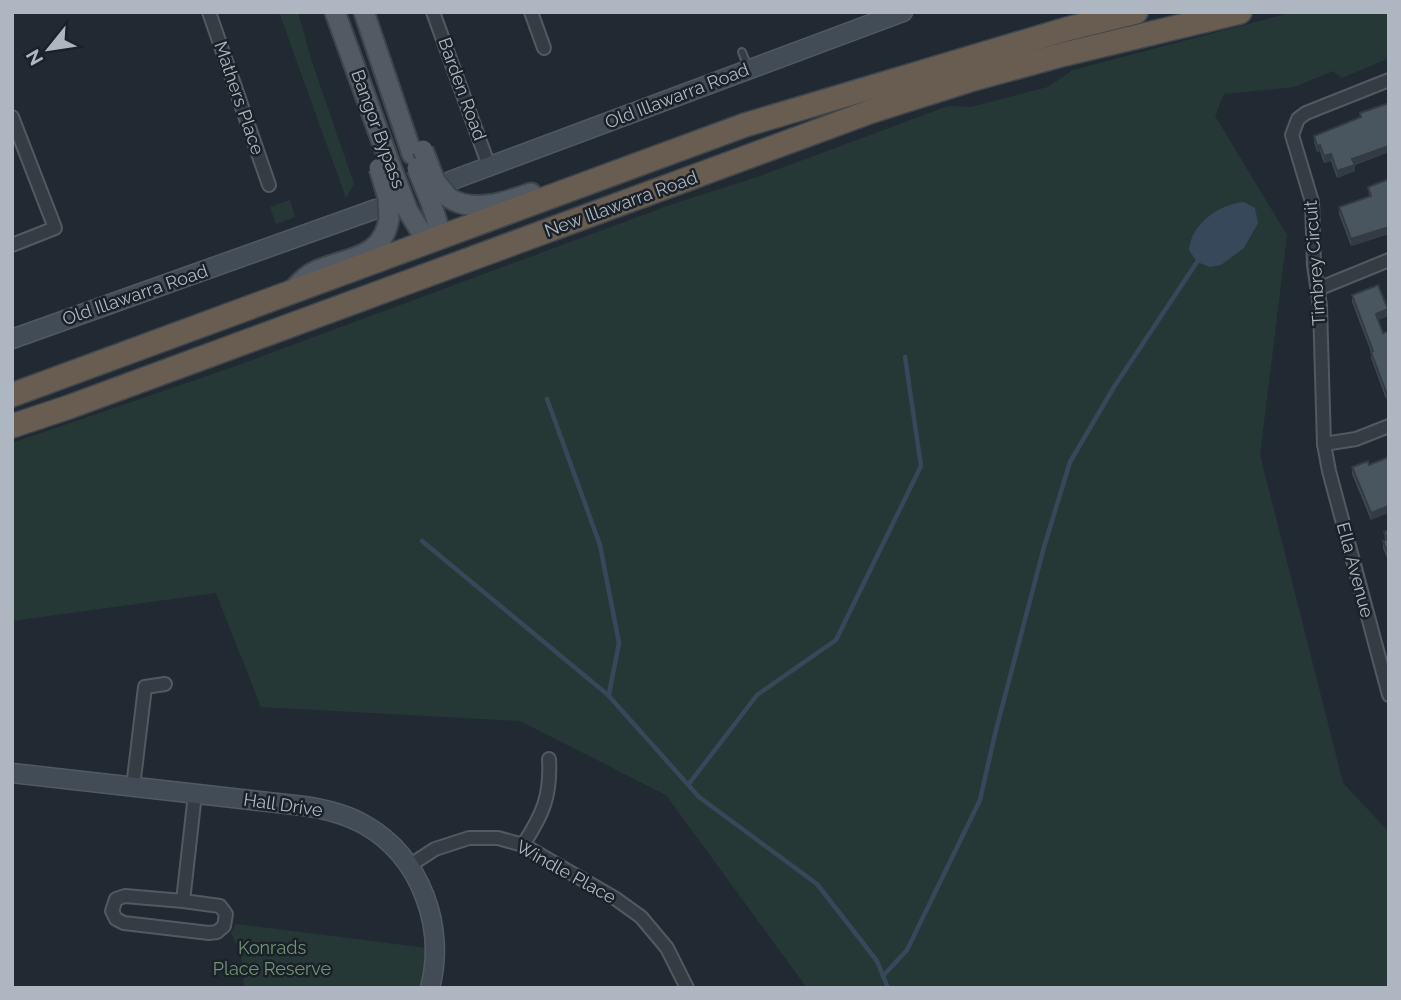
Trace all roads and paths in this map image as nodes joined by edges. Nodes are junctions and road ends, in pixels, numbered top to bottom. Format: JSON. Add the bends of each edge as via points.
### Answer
{"nodes":[{"id":1,"x":209,"y":12,"type":"edge"},
{"id":2,"x":335,"y":12,"type":"edge"},
{"id":3,"x":433,"y":12,"type":"edge"},
{"id":4,"x":531,"y":12,"type":"edge"},
{"id":5,"x":903,"y":12,"type":"edge"},
{"id":6,"x":1136,"y":12,"type":"edge"},
{"id":7,"x":1240,"y":12,"type":"edge"},
{"id":8,"x":365,"y":14,"type":"edge"},
{"id":9,"x":544,"y":48,"type":"dead end"},
{"id":10,"x":1389,"y":80,"type":"edge"},
{"id":11,"x":12,"y":117,"type":"edge"},
{"id":12,"x":385,"y":166,"type":"junction"},
{"id":13,"x":492,"y":166,"type":"junction"},
{"id":14,"x":269,"y":185,"type":"dead end"},
{"id":15,"x":578,"y":187,"type":"junction"},
{"id":16,"x":443,"y":193,"type":"junction"},
{"id":17,"x":383,"y":213,"type":"junction"},
{"id":18,"x":435,"y":240,"type":"junction"},
{"id":19,"x":12,"y":245,"type":"edge"},
{"id":20,"x":1389,"y":260,"type":"edge"},
{"id":21,"x":449,"y":267,"type":"junction"},
{"id":22,"x":1318,"y":289,"type":"junction"},
{"id":23,"x":290,"y":292,"type":"junction"},
{"id":24,"x":12,"y":339,"type":"edge"},
{"id":25,"x":12,"y":395,"type":"edge"},
{"id":26,"x":12,"y":426,"type":"edge"},
{"id":27,"x":1389,"y":426,"type":"edge"},
{"id":28,"x":1324,"y":444,"type":"junction"},
{"id":29,"x":165,"y":684,"type":"dead end"},
{"id":30,"x":1389,"y":695,"type":"edge"},
{"id":31,"x":549,"y":759,"type":"dead end"},
{"id":32,"x":12,"y":773,"type":"edge"},
{"id":33,"x":133,"y":787,"type":"junction"},
{"id":34,"x":195,"y":794,"type":"junction"},
{"id":35,"x":523,"y":845,"type":"junction"},
{"id":36,"x":409,"y":866,"type":"junction"},
{"id":37,"x":183,"y":901,"type":"junction"},
{"id":38,"x":430,"y":988,"type":"edge"},
{"id":39,"x":687,"y":988,"type":"edge"}],
"edges":[{"from":1,"to":14,"type":"street","name":"Mathers Place"},
{"from":2,"to":12,"type":"main road","name":"Bangor Bypass"},
{"from":3,"to":13,"type":"street","name":"Barden Road"},
{"from":4,"to":9,"type":"street"},
{"from":5,"to":13,"type":"street","name":"Old Illawarra Road","via":[[745,61]]},
{"from":6,"to":15,"type":"highway","name":"New Illawarra Road","via":[[745,125]]},
{"from":7,"to":21,"type":"highway","name":"New Illawarra Road","via":[[1029,64],[872,111]]},
{"from":8,"to":16,"type":"main road","name":"Bangor Bypass","bridge":true,"via":[[418,152]]},
{"from":10,"to":22,"type":"street","name":"Timbrey Circuit","via":[[1306,113],[1293,127],[1293,143],[1312,202]]},
{"from":11,"to":19,"type":"street","via":[[55,229]]},
{"from":12,"to":17,"type":"main road","bridge":true,"via":[[388,198]]},
{"from":12,"to":18,"type":"main road","name":"Bangor Bypass","bridge":true,"via":[[408,211]]},
{"from":13,"to":16,"type":"street","name":"Old Illawarra Road"},
{"from":15,"to":16,"type":"main road","via":[[554,185],[478,205],[457,202]]},
{"from":15,"to":18,"type":"highway","name":"New Illawarra Road"},
{"from":16,"to":18,"type":"main road","name":"Bangor Bypass"},
{"from":17,"to":23,"type":"main road","via":[[383,238],[371,250],[310,273]]},
{"from":17,"to":24,"type":"street","name":"Old Illawarra Road"},
{"from":18,"to":21,"type":"highway"},
{"from":18,"to":23,"type":"highway","name":"New Illawarra Road"},
{"from":20,"to":22,"type":"street"},
{"from":21,"to":26,"type":"highway","name":"New Illawarra Road"},
{"from":22,"to":28,"type":"street","name":"Timbrey Circuit"},
{"from":23,"to":25,"type":"highway","name":"New Illawarra Road"},
{"from":27,"to":28,"type":"street","via":[[1356,439]]},
{"from":28,"to":30,"type":"street","name":"Ella Avenue"},
{"from":29,"to":33,"type":"street","via":[[145,687]]},
{"from":31,"to":35,"type":"street","via":[[551,783],[544,809]]},
{"from":32,"to":33,"type":"street","name":"Hall Drive"},
{"from":33,"to":34,"type":"street","name":"Hall Drive"},
{"from":34,"to":36,"type":"street","name":"Hall Drive","via":[[336,813],[379,835]]},
{"from":34,"to":37,"type":"street"},
{"from":35,"to":36,"type":"street","name":"Windle Place","via":[[498,838],[469,838],[445,844]]},
{"from":35,"to":39,"type":"street","name":"Windle Place","via":[[641,917],[667,947]]},
{"from":36,"to":38,"type":"street","name":"Hall Drive","via":[[434,926]]},
{"from":37,"to":37,"type":"street","via":[[220,906],[226,914],[224,926],[209,933],[124,923],[112,911],[116,900],[125,896]]}]}
